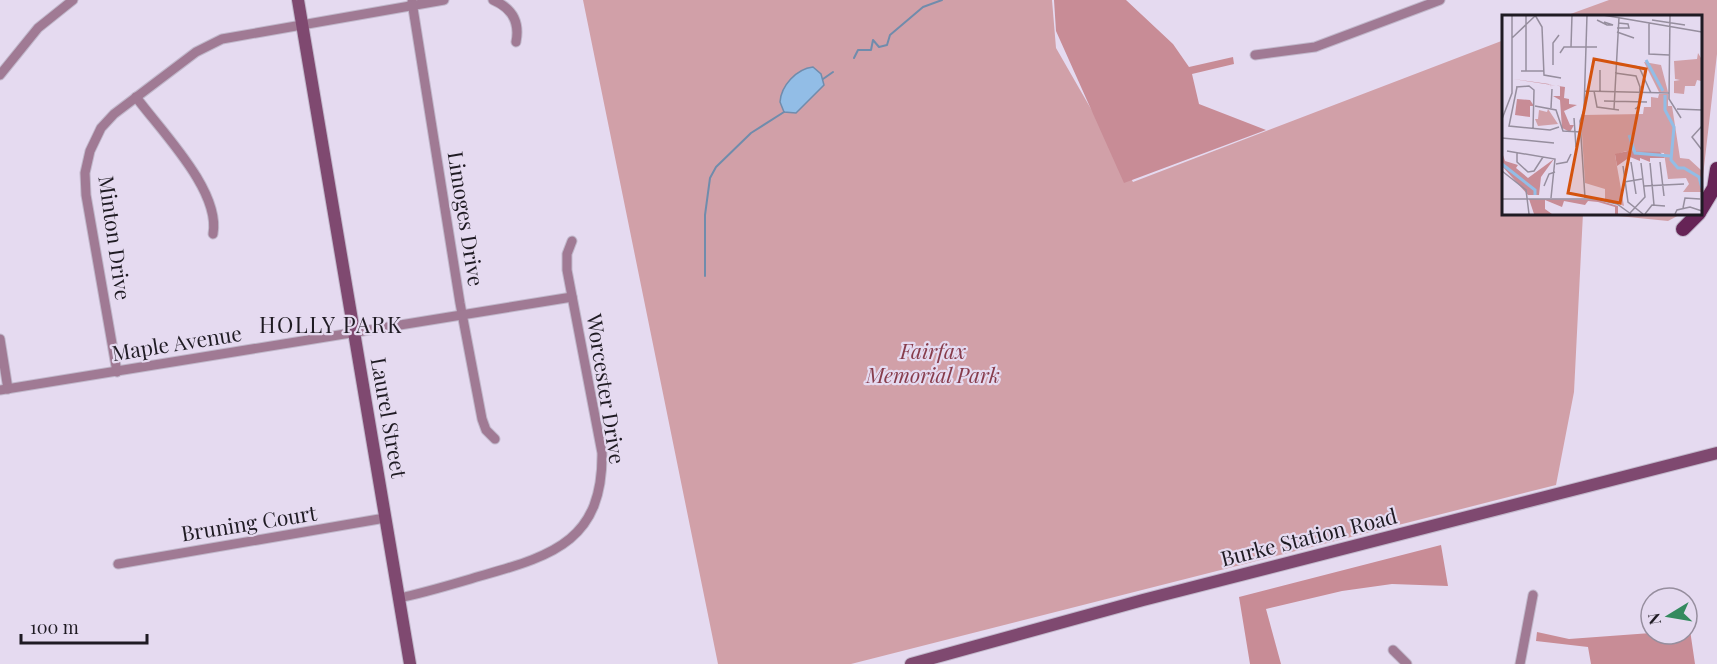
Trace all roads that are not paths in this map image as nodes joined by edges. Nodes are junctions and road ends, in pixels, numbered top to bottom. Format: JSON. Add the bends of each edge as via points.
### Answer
{"nodes":[{"id":1,"x":74,"y":0,"type":"edge"},
{"id":2,"x":298,"y":0,"type":"edge"},
{"id":3,"x":444,"y":0,"type":"edge"},
{"id":4,"x":493,"y":0,"type":"edge"},
{"id":5,"x":1440,"y":0,"type":"edge"},
{"id":6,"x":412,"y":3,"type":"edge"},
{"id":7,"x":302,"y":24,"type":"junction"},
{"id":8,"x":516,"y":42,"type":"dead end"},
{"id":9,"x":1255,"y":55,"type":"dead end"},
{"id":10,"x":0,"y":75,"type":"edge"},
{"id":11,"x":136,"y":97,"type":"junction"},
{"id":12,"x":1717,"y":169,"type":"edge"},
{"id":13,"x":1702,"y":208,"type":"edge"},
{"id":14,"x":1698,"y":214,"type":"edge"},
{"id":15,"x":1683,"y":229,"type":"dead end"},
{"id":16,"x":213,"y":234,"type":"dead end"},
{"id":17,"x":572,"y":241,"type":"dead end"},
{"id":18,"x":572,"y":297,"type":"junction"},
{"id":19,"x":463,"y":315,"type":"junction"},
{"id":20,"x":354,"y":334,"type":"junction"},
{"id":21,"x":0,"y":339,"type":"edge"},
{"id":22,"x":117,"y":372,"type":"junction"},
{"id":23,"x":4,"y":389,"type":"edge"},
{"id":24,"x":495,"y":439,"type":"dead end"},
{"id":25,"x":1717,"y":453,"type":"edge"},
{"id":26,"x":385,"y":518,"type":"junction"},
{"id":27,"x":118,"y":564,"type":"dead end"},
{"id":28,"x":1533,"y":595,"type":"dead end"},
{"id":29,"x":402,"y":597,"type":"junction"},
{"id":30,"x":1393,"y":650,"type":"dead end"},
{"id":31,"x":932,"y":661,"type":"edge"},
{"id":32,"x":410,"y":664,"type":"edge"},
{"id":33,"x":911,"y":664,"type":"edge"},
{"id":34,"x":1407,"y":664,"type":"edge"},
{"id":35,"x":1521,"y":664,"type":"edge"}],
"edges":[{"from":1,"to":10,"type":"street","via":[[38,28]]},
{"from":2,"to":7,"type":"street","name":"Laurel Street"},
{"from":3,"to":6,"type":"street","name":"Minton Drive"},
{"from":4,"to":8,"type":"street","via":[[515,19]]},
{"from":5,"to":9,"type":"street","via":[[1315,47]]},
{"from":6,"to":7,"type":"street","name":"Minton Drive"},
{"from":6,"to":19,"type":"street","name":"Limoges Drive"},
{"from":7,"to":11,"type":"street","name":"Minton Drive","via":[[213,42]]},
{"from":7,"to":20,"type":"street","name":"Laurel Street"},
{"from":11,"to":16,"type":"street","via":[[202,187],[215,217]]},
{"from":11,"to":22,"type":"street","name":"Minton Drive","via":[[101,128],[85,173]]},
{"from":12,"to":13,"type":"main road","via":[[1713,188]]},
{"from":14,"to":15,"type":"main road"},
{"from":17,"to":18,"type":"street","name":"Worcester Drive","via":[[567,270]]},
{"from":18,"to":19,"type":"street","name":"Maple Avenue"},
{"from":18,"to":29,"type":"street","name":"Worcester Drive","via":[[602,453],[602,477],[589,515],[568,540],[541,558]]},
{"from":19,"to":20,"type":"street","name":"Maple Avenue"},
{"from":19,"to":24,"type":"street","name":"Limoges Drive","via":[[482,419]]},
{"from":20,"to":22,"type":"street","name":"Maple Avenue"},
{"from":20,"to":26,"type":"street","name":"Laurel Street"},
{"from":21,"to":23,"type":"street"},
{"from":22,"to":23,"type":"street","name":"Maple Avenue"},
{"from":25,"to":31,"type":"street","name":"Burke Station Road","via":[[1155,597]]},
{"from":26,"to":27,"type":"street","name":"Bruning Court"},
{"from":26,"to":29,"type":"street","name":"Laurel Street"},
{"from":28,"to":35,"type":"street"},
{"from":29,"to":32,"type":"street","name":"Laurel Street"},
{"from":30,"to":34,"type":"street"},
{"from":31,"to":33,"type":"street","name":"Burke Station Road"}]}
